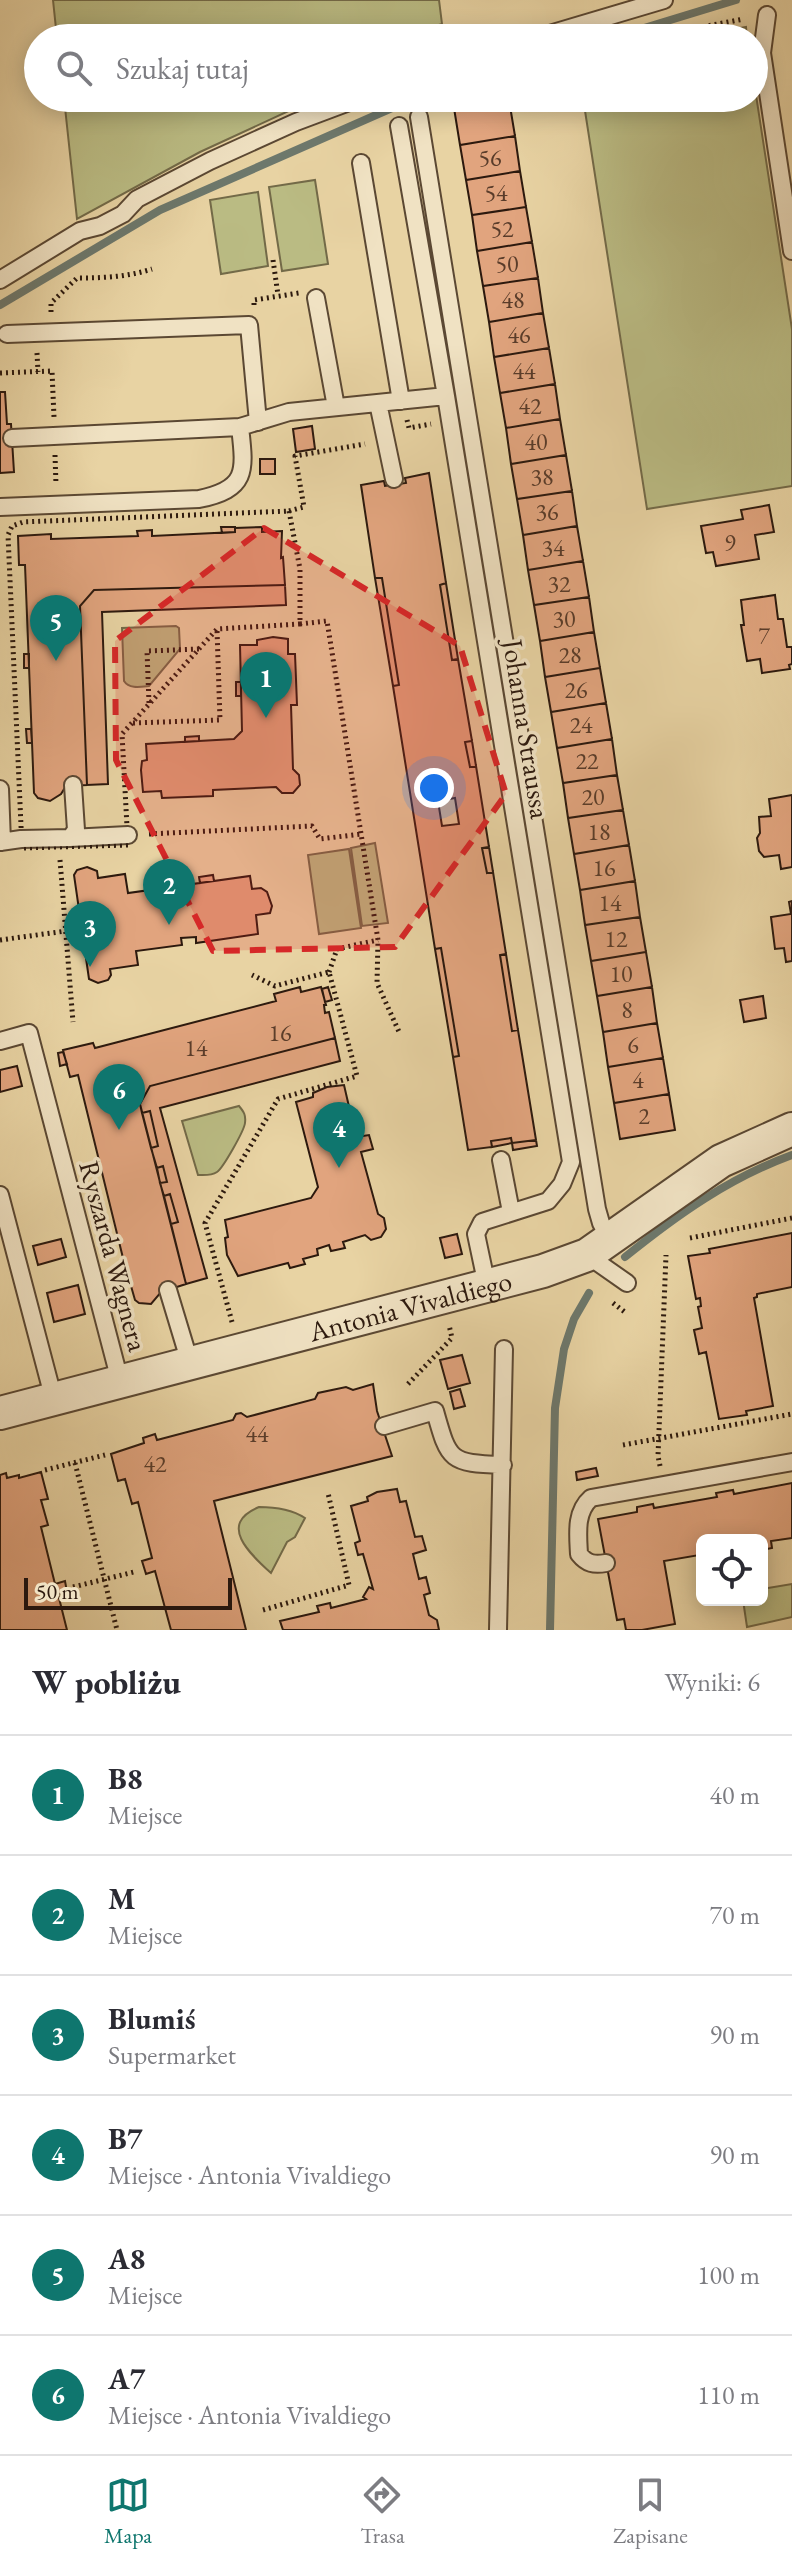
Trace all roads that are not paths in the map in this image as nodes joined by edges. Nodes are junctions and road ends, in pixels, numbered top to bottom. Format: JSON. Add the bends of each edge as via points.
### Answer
{"nodes":[{"id":1,"x":664,"y":0,"type":"edge"},
{"id":2,"x":767,"y":15,"type":"road end"},
{"id":3,"x":583,"y":24,"type":"edge"},
{"id":4,"x":766,"y":24,"type":"edge"},
{"id":5,"x":768,"y":93,"type":"edge"},
{"id":6,"x":323,"y":112,"type":"edge"},
{"id":7,"x":419,"y":117,"type":"dead end"},
{"id":8,"x":399,"y":126,"type":"dead end"},
{"id":9,"x":361,"y":163,"type":"dead end"},
{"id":10,"x":792,"y":251,"type":"edge"},
{"id":11,"x":0,"y":280,"type":"edge"},
{"id":12,"x":316,"y":298,"type":"road end"},
{"id":13,"x":7,"y":334,"type":"dead end"},
{"id":14,"x":446,"y":396,"type":"junction"},
{"id":15,"x":401,"y":401,"type":"junction"},
{"id":16,"x":378,"y":403,"type":"junction"},
{"id":17,"x":336,"y":407,"type":"junction"},
{"id":18,"x":258,"y":422,"type":"junction"},
{"id":19,"x":240,"y":427,"type":"junction"},
{"id":20,"x":12,"y":438,"type":"dead end"},
{"id":21,"x":394,"y":479,"type":"dead end"},
{"id":22,"x":0,"y":507,"type":"edge"},
{"id":23,"x":73,"y":785,"type":"dead end"},
{"id":24,"x":0,"y":789,"type":"edge"},
{"id":25,"x":128,"y":835,"type":"road end"},
{"id":26,"x":1,"y":842,"type":"edge"},
{"id":27,"x":65,"y":843,"type":"junction"},
{"id":28,"x":0,"y":1041,"type":"edge"},
{"id":29,"x":792,"y":1129,"type":"edge"},
{"id":30,"x":501,"y":1160,"type":"dead end"},
{"id":31,"x":0,"y":1195,"type":"edge"},
{"id":32,"x":511,"y":1212,"type":"junction"},
{"id":33,"x":598,"y":1247,"type":"junction"},
{"id":34,"x":627,"y":1283,"type":"dead end"},
{"id":35,"x":487,"y":1286,"type":"junction"},
{"id":36,"x":168,"y":1290,"type":"dead end"},
{"id":37,"x":504,"y":1349,"type":"dead end"},
{"id":38,"x":190,"y":1363,"type":"junction"},
{"id":39,"x":120,"y":1381,"type":"junction"},
{"id":40,"x":54,"y":1400,"type":"junction"},
{"id":41,"x":0,"y":1413,"type":"edge"},
{"id":42,"x":384,"y":1426,"type":"dead end"},
{"id":43,"x":792,"y":1462,"type":"edge"},
{"id":44,"x":503,"y":1465,"type":"junction"},
{"id":45,"x":606,"y":1563,"type":"dead end"},
{"id":46,"x":498,"y":1630,"type":"edge"}],
"edges":[{"from":1,"to":3,"type":"lane"},
{"from":2,"to":4,"type":"lane"},
{"from":5,"to":10,"type":"lane"},
{"from":6,"to":11,"type":"lane","via":[[137,199],[123,214],[80,231]]},
{"from":7,"to":33,"type":"lane","name":"Johanna Straussa","via":[[601,1223]]},
{"from":8,"to":14,"type":"lane","name":"Johanna Straussa"},
{"from":9,"to":15,"type":"lane"},
{"from":12,"to":17,"type":"lane"},
{"from":13,"to":18,"type":"lane","via":[[249,325]]},
{"from":14,"to":15,"type":"lane"},
{"from":14,"to":32,"type":"lane","name":"Johanna Straussa","via":[[571,1162],[548,1201]]},
{"from":15,"to":16,"type":"lane"},
{"from":16,"to":17,"type":"lane"},
{"from":16,"to":21,"type":"lane"},
{"from":17,"to":18,"type":"lane"},
{"from":18,"to":19,"type":"lane"},
{"from":19,"to":20,"type":"lane"},
{"from":19,"to":22,"type":"lane","via":[[240,478],[221,495]]},
{"from":23,"to":27,"type":"lane","via":[[76,830]]},
{"from":24,"to":26,"type":"lane"},
{"from":25,"to":27,"type":"lane"},
{"from":26,"to":27,"type":"lane"},
{"from":28,"to":39,"type":"lane","name":"Ryszarda Wagnera","via":[[29,1033]]},
{"from":29,"to":33,"type":"street","name":"Antonia Vivaldiego","via":[[721,1161]]},
{"from":30,"to":32,"type":"lane"},
{"from":31,"to":40,"type":"lane"},
{"from":32,"to":35,"type":"lane","name":"Johanna Straussa","via":[[482,1222],[476,1234]]},
{"from":33,"to":34,"type":"lane"},
{"from":33,"to":35,"type":"street","name":"Antonia Vivaldiego","via":[[543,1271]]},
{"from":35,"to":38,"type":"street","name":"Antonia Vivaldiego"},
{"from":36,"to":38,"type":"lane"},
{"from":37,"to":44,"type":"lane"},
{"from":38,"to":39,"type":"street","name":"Antonia Vivaldiego"},
{"from":39,"to":40,"type":"street","name":"Antonia Vivaldiego"},
{"from":40,"to":41,"type":"street","name":"Antonia Vivaldiego"},
{"from":42,"to":44,"type":"lane","via":[[435,1411],[446,1449],[456,1458]]},
{"from":43,"to":45,"type":"lane","via":[[591,1498],[579,1520],[579,1554],[589,1563]]},
{"from":44,"to":46,"type":"lane"}]}
